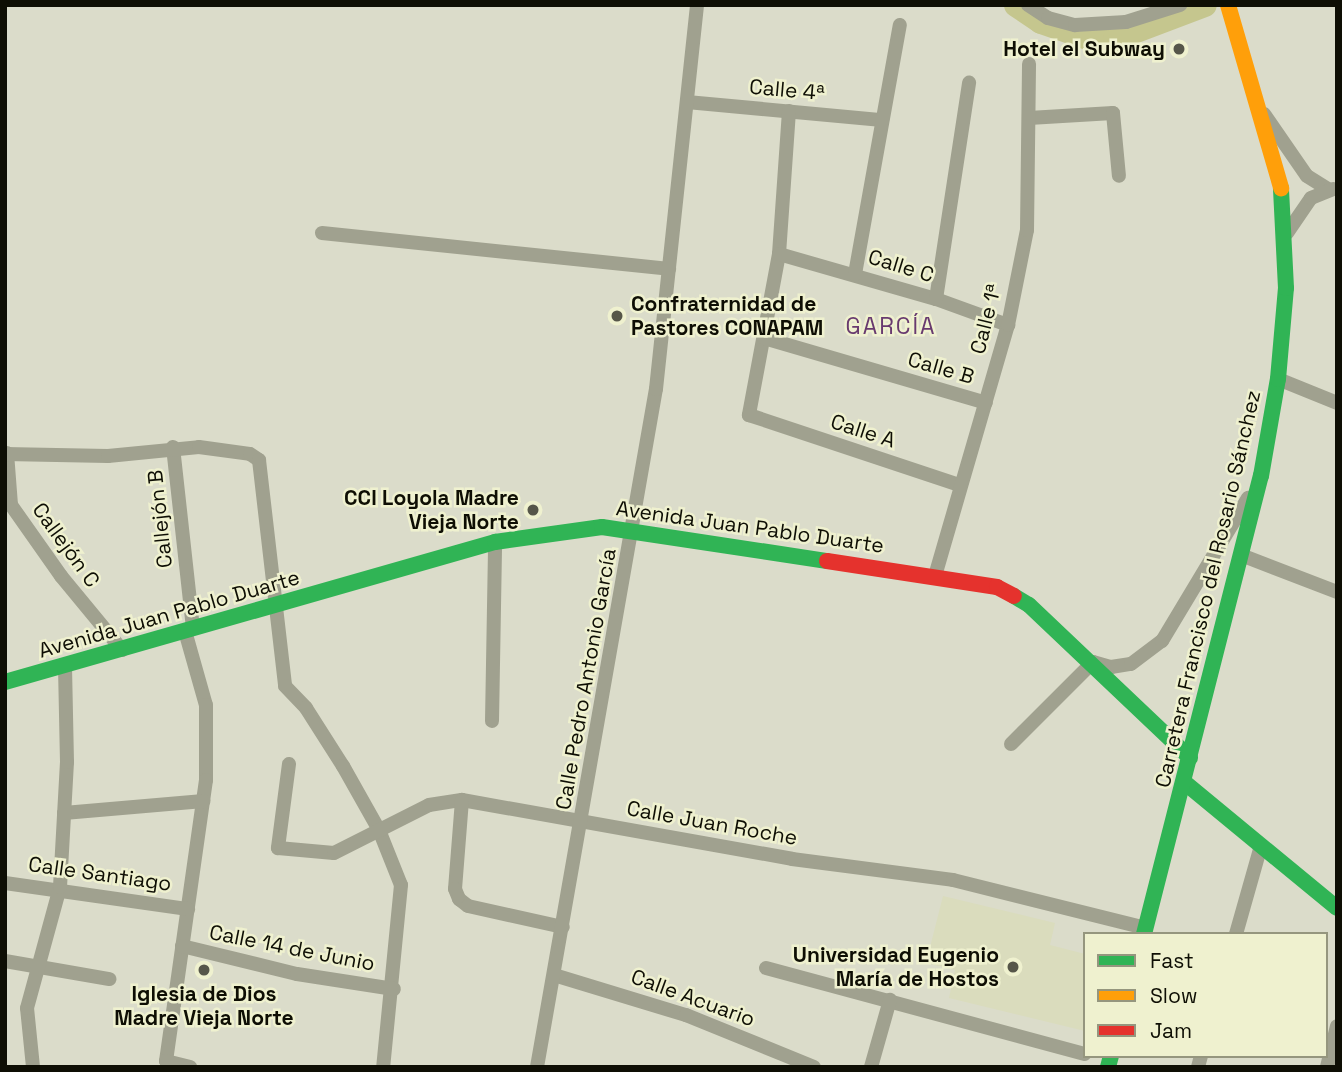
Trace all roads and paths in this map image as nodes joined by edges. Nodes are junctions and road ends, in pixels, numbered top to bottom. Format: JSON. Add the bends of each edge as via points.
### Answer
{"nodes":[{"id":1,"x":696,"y":5,"type":"edge"},
{"id":2,"x":1028,"y":5,"type":"edge"},
{"id":3,"x":1180,"y":5,"type":"edge"},
{"id":4,"x":1227,"y":5,"type":"edge"},
{"id":5,"x":900,"y":25,"type":"dead end"},
{"id":6,"x":1029,"y":64,"type":"dead end"},
{"id":7,"x":969,"y":83,"type":"dead end"},
{"id":8,"x":687,"y":102,"type":"junction"},
{"id":9,"x":789,"y":111,"type":"junction"},
{"id":10,"x":1262,"y":112,"type":"junction"},
{"id":11,"x":1029,"y":118,"type":"junction"},
{"id":12,"x":882,"y":120,"type":"junction"},
{"id":13,"x":1119,"y":176,"type":"dead end"},
{"id":14,"x":1332,"y":189,"type":"edge"},
{"id":15,"x":323,"y":233,"type":"dead end"},
{"id":16,"x":1286,"y":234,"type":"junction"},
{"id":17,"x":779,"y":254,"type":"junction"},
{"id":18,"x":669,"y":269,"type":"junction"},
{"id":19,"x":855,"y":274,"type":"junction"},
{"id":20,"x":936,"y":299,"type":"junction"},
{"id":21,"x":1008,"y":325,"type":"junction"},
{"id":22,"x":764,"y":338,"type":"junction"},
{"id":23,"x":1278,"y":379,"type":"junction"},
{"id":24,"x":986,"y":402,"type":"junction"},
{"id":25,"x":1337,"y":403,"type":"edge"},
{"id":26,"x":173,"y":447,"type":"junction"},
{"id":27,"x":6,"y":454,"type":"edge"},
{"id":28,"x":1261,"y":476,"type":"junction"},
{"id":29,"x":960,"y":485,"type":"junction"},
{"id":30,"x":634,"y":531,"type":"junction"},
{"id":31,"x":495,"y":542,"type":"junction"},
{"id":32,"x":1241,"y":555,"type":"junction"},
{"id":33,"x":935,"y":576,"type":"junction"},
{"id":34,"x":1337,"y":592,"type":"edge"},
{"id":35,"x":273,"y":606,"type":"junction"},
{"id":36,"x":189,"y":629,"type":"junction"},
{"id":37,"x":122,"y":650,"type":"junction"},
{"id":38,"x":1093,"y":663,"type":"junction"},
{"id":39,"x":65,"y":666,"type":"junction"},
{"id":40,"x":5,"y":682,"type":"edge"},
{"id":41,"x":492,"y":721,"type":"dead end"},
{"id":42,"x":1012,"y":744,"type":"dead end"},
{"id":43,"x":1190,"y":758,"type":"junction"},
{"id":44,"x":289,"y":764,"type":"dead end"},
{"id":45,"x":1184,"y":782,"type":"junction"},
{"id":46,"x":463,"y":800,"type":"junction"},
{"id":47,"x":203,"y":801,"type":"junction"},
{"id":48,"x":64,"y":813,"type":"junction"},
{"id":49,"x":582,"y":821,"type":"junction"},
{"id":50,"x":379,"y":830,"type":"junction"},
{"id":51,"x":1260,"y":849,"type":"junction"},
{"id":52,"x":5,"y":883,"type":"edge"},
{"id":53,"x":60,"y":887,"type":"junction"},
{"id":54,"x":188,"y":908,"type":"junction"},
{"id":55,"x":1337,"y":908,"type":"edge"},
{"id":56,"x":563,"y":927,"type":"junction"},
{"id":57,"x":1144,"y":931,"type":"edge"},
{"id":58,"x":1237,"y":932,"type":"edge"},
{"id":59,"x":182,"y":946,"type":"junction"},
{"id":60,"x":5,"y":961,"type":"edge"},
{"id":61,"x":42,"y":965,"type":"junction"},
{"id":62,"x":766,"y":968,"type":"dead end"},
{"id":63,"x":554,"y":975,"type":"junction"},
{"id":64,"x":109,"y":979,"type":"dead end"},
{"id":65,"x":394,"y":989,"type":"junction"},
{"id":66,"x":890,"y":1000,"type":"junction"},
{"id":67,"x":1337,"y":1026,"type":"edge"},
{"id":68,"x":1083,"y":1053,"type":"edge"},
{"id":69,"x":33,"y":1067,"type":"edge"},
{"id":70,"x":190,"y":1067,"type":"edge"},
{"id":71,"x":383,"y":1067,"type":"edge"},
{"id":72,"x":537,"y":1067,"type":"edge"},
{"id":73,"x":814,"y":1067,"type":"edge"},
{"id":74,"x":871,"y":1067,"type":"edge"},
{"id":75,"x":1327,"y":1067,"type":"edge"}],
"edges":[{"from":1,"to":8,"type":"street","name":"Calle Pedro Antonio García"},
{"from":2,"to":3,"type":"street","via":[[1048,18],[1101,25]]},
{"from":4,"to":10,"type":"main road","name":"Carretera Francisco del Rosario Sánchez"},
{"from":5,"to":12,"type":"street"},
{"from":6,"to":11,"type":"street","name":"Calle 1ª"},
{"from":7,"to":20,"type":"street"},
{"from":8,"to":9,"type":"street","name":"Calle 4ª"},
{"from":8,"to":18,"type":"street","name":"Calle Pedro Antonio García"},
{"from":9,"to":12,"type":"street","name":"Calle 4ª"},
{"from":9,"to":17,"type":"street"},
{"from":10,"to":14,"type":"street","via":[[1307,176]]},
{"from":10,"to":16,"type":"main road","name":"Carretera Francisco del Rosario Sánchez","via":[[1281,187]]},
{"from":11,"to":13,"type":"street","via":[[1112,113]]},
{"from":11,"to":21,"type":"street","name":"Calle 1ª","via":[[1027,230]]},
{"from":12,"to":19,"type":"street"},
{"from":14,"to":16,"type":"street","via":[[1300,209]]},
{"from":15,"to":18,"type":"street"},
{"from":16,"to":23,"type":"main road","name":"Carretera Francisco del Rosario Sánchez"},
{"from":17,"to":19,"type":"street","name":"Calle C"},
{"from":17,"to":22,"type":"street"},
{"from":18,"to":30,"type":"street","name":"Calle Pedro Antonio García"},
{"from":19,"to":20,"type":"street","name":"Calle C"},
{"from":20,"to":21,"type":"street","name":"Calle C"},
{"from":21,"to":24,"type":"street","name":"Calle 1ª"},
{"from":22,"to":24,"type":"street","name":"Calle B"},
{"from":22,"to":29,"type":"street","name":"Calle A","via":[[749,412],[752,418]]},
{"from":23,"to":25,"type":"street"},
{"from":23,"to":28,"type":"main road","name":"Carretera Francisco del Rosario Sánchez"},
{"from":24,"to":29,"type":"street","name":"Calle 1ª"},
{"from":26,"to":27,"type":"street","via":[[108,456]]},
{"from":26,"to":35,"type":"street","via":[[250,454],[261,464]]},
{"from":26,"to":36,"type":"street","name":"Callejón B"},
{"from":27,"to":37,"type":"street","name":"Callejón C","via":[[11,505]]},
{"from":28,"to":32,"type":"main road","name":"Carretera Francisco del Rosario Sánchez"},
{"from":28,"to":38,"type":"street","via":[[1162,641],[1131,664],[1111,667]]},
{"from":29,"to":33,"type":"street","name":"Calle 1ª"},
{"from":30,"to":31,"type":"main road","name":"Avenida Juan Pablo Duarte","via":[[602,527]]},
{"from":30,"to":33,"type":"main road","name":"Avenida Juan Pablo Duarte"},
{"from":30,"to":49,"type":"street","name":"Calle Pedro Antonio García"},
{"from":31,"to":35,"type":"main road","name":"Avenida Juan Pablo Duarte"},
{"from":31,"to":41,"type":"street"},
{"from":32,"to":34,"type":"street"},
{"from":32,"to":43,"type":"main road","name":"Carretera Francisco del Rosario Sánchez"},
{"from":33,"to":38,"type":"main road","name":"Avenida Juan Pablo Duarte","via":[[997,587],[1018,599]]},
{"from":35,"to":36,"type":"main road","name":"Avenida Juan Pablo Duarte"},
{"from":35,"to":50,"type":"street","via":[[285,685],[306,708]]},
{"from":36,"to":37,"type":"main road","name":"Avenida Juan Pablo Duarte"},
{"from":36,"to":47,"type":"street","name":"Callejón B","via":[[206,705]]},
{"from":37,"to":39,"type":"main road","name":"Avenida Juan Pablo Duarte"},
{"from":38,"to":42,"type":"street"},
{"from":38,"to":43,"type":"main road","name":"Avenida Juan Pablo Duarte"},
{"from":39,"to":40,"type":"main road","name":"Avenida Juan Pablo Duarte"},
{"from":39,"to":48,"type":"street"},
{"from":43,"to":45,"type":"main road","name":"Carretera Francisco del Rosario Sánchez"},
{"from":44,"to":50,"type":"street","name":"Calle Juan Roche","via":[[278,848],[334,853]]},
{"from":45,"to":51,"type":"main road"},
{"from":45,"to":57,"type":"main road","name":"Carretera Francisco del Rosario Sánchez"},
{"from":46,"to":49,"type":"street","name":"Calle Juan Roche"},
{"from":46,"to":50,"type":"street","name":"Calle Juan Roche","via":[[429,805]]},
{"from":46,"to":56,"type":"street","via":[[455,889],[459,900],[468,906]]},
{"from":47,"to":48,"type":"street"},
{"from":47,"to":54,"type":"street","name":"Callejón B"},
{"from":48,"to":53,"type":"street"},
{"from":49,"to":56,"type":"street","name":"Calle Pedro Antonio García"},
{"from":49,"to":57,"type":"street","name":"Calle Juan Roche","via":[[792,859],[953,880]]},
{"from":50,"to":65,"type":"street","via":[[401,885]]},
{"from":51,"to":55,"type":"main road"},
{"from":51,"to":58,"type":"street"},
{"from":52,"to":53,"type":"street","name":"Calle Santiago"},
{"from":53,"to":54,"type":"street","name":"Calle Santiago"},
{"from":53,"to":61,"type":"street"},
{"from":54,"to":59,"type":"street","name":"Callejón B"},
{"from":56,"to":63,"type":"street","name":"Calle Pedro Antonio García"},
{"from":59,"to":65,"type":"street","name":"Calle 14 de Junio","via":[[297,974]]},
{"from":59,"to":70,"type":"street","name":"Callejón B","via":[[166,1061]]},
{"from":60,"to":61,"type":"street"},
{"from":61,"to":64,"type":"street"},
{"from":61,"to":69,"type":"street","via":[[31,982],[27,1008]]},
{"from":62,"to":66,"type":"street"},
{"from":63,"to":72,"type":"street","name":"Calle Pedro Antonio García"},
{"from":63,"to":73,"type":"street","name":"Calle Acuario","via":[[686,1015]]},
{"from":65,"to":71,"type":"street"},
{"from":66,"to":68,"type":"street"},
{"from":66,"to":74,"type":"street"},
{"from":67,"to":75,"type":"street"}]}
